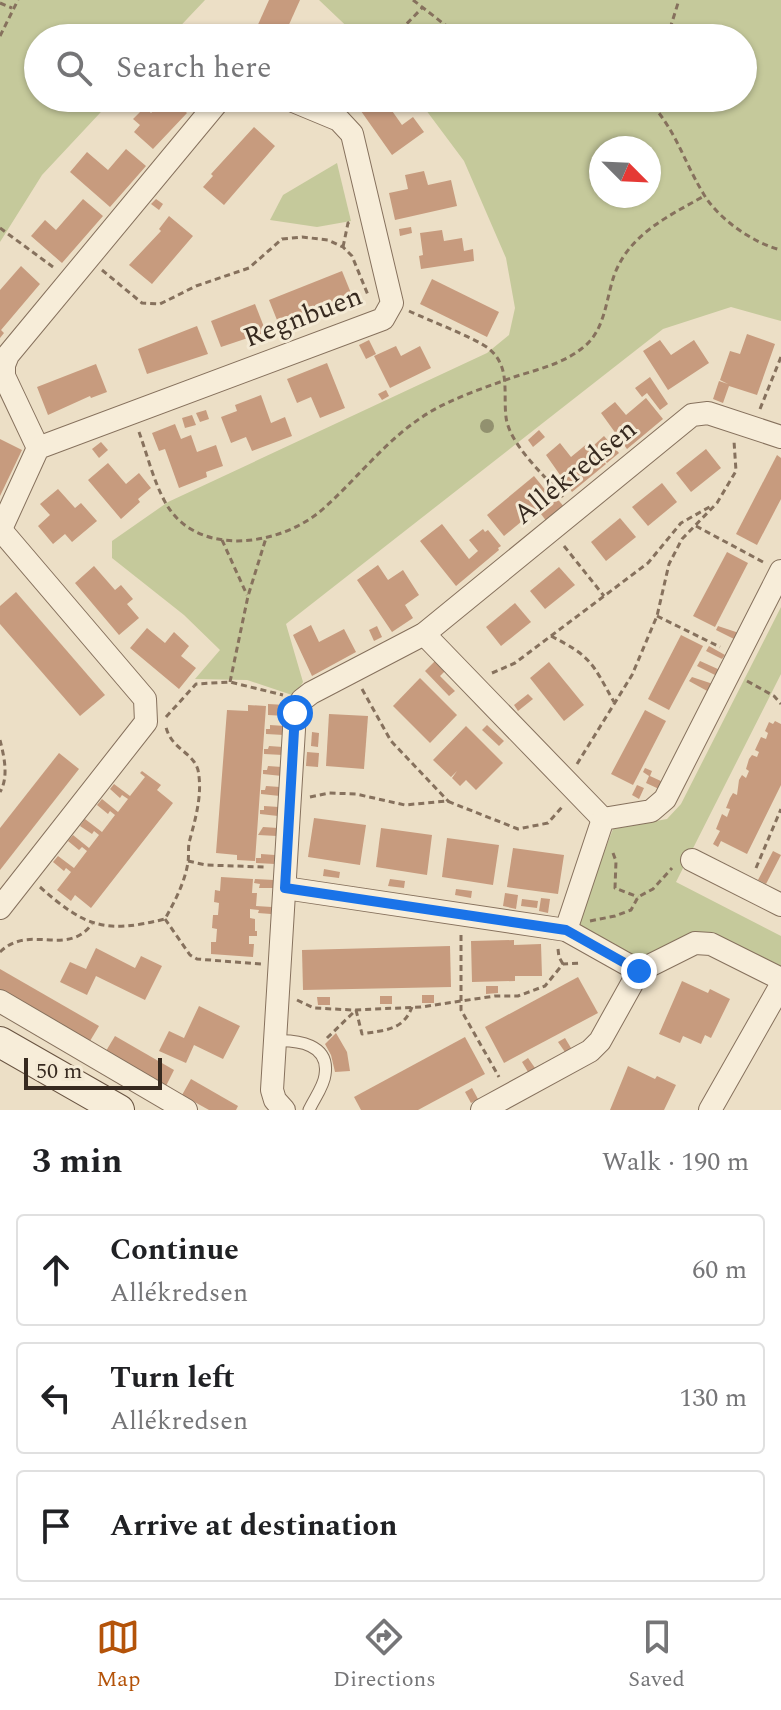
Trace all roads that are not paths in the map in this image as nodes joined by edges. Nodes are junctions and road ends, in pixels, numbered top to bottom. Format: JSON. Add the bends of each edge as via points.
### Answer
{"nodes":[{"id":1,"x":209,"y":112,"type":"edge"},
{"id":2,"x":320,"y":112,"type":"edge"},
{"id":3,"x":781,"y":437,"type":"edge"},
{"id":4,"x":38,"y":448,"type":"junction"},
{"id":5,"x":0,"y":529,"type":"edge"},
{"id":6,"x":781,"y":572,"type":"edge"},
{"id":7,"x":424,"y":634,"type":"junction"},
{"id":8,"x":603,"y":819,"type":"junction"},
{"id":9,"x":692,"y":860,"type":"road end"},
{"id":10,"x":286,"y":878,"type":"junction"},
{"id":11,"x":781,"y":905,"type":"edge"},
{"id":12,"x":0,"y":908,"type":"edge"},
{"id":13,"x":567,"y":927,"type":"junction"},
{"id":14,"x":639,"y":971,"type":"junction"},
{"id":15,"x":781,"y":982,"type":"edge"},
{"id":16,"x":0,"y":1001,"type":"edge"},
{"id":17,"x":275,"y":1041,"type":"junction"},
{"id":18,"x":0,"y":1042,"type":"edge"},
{"id":19,"x":119,"y":1110,"type":"edge"},
{"id":20,"x":186,"y":1110,"type":"edge"},
{"id":21,"x":284,"y":1110,"type":"edge"},
{"id":22,"x":309,"y":1110,"type":"edge"},
{"id":23,"x":482,"y":1110,"type":"edge"},
{"id":24,"x":710,"y":1110,"type":"edge"}],
"edges":[{"from":1,"to":4,"type":"street","via":[[8,355],[4,376]]},
{"from":2,"to":4,"type":"street","name":"Regnbuen","via":[[339,120],[352,134],[385,312]]},
{"from":3,"to":7,"type":"street","name":"Allékredsen","via":[[708,413],[692,415]]},
{"from":4,"to":5,"type":"street"},
{"from":5,"to":12,"type":"street","via":[[145,699],[146,722]]},
{"from":6,"to":8,"type":"street","via":[[665,799],[651,811]]},
{"from":7,"to":8,"type":"street"},
{"from":7,"to":10,"type":"street","name":"Allékredsen","via":[[302,700],[295,713]]},
{"from":8,"to":13,"type":"street"},
{"from":9,"to":11,"type":"street"},
{"from":10,"to":13,"type":"street","via":[[460,913]]},
{"from":10,"to":17,"type":"street"},
{"from":13,"to":14,"type":"street"},
{"from":14,"to":15,"type":"street","via":[[703,942]]},
{"from":14,"to":23,"type":"street","via":[[590,1051]]},
{"from":15,"to":24,"type":"street"},
{"from":16,"to":20,"type":"street"},
{"from":17,"to":21,"type":"street","via":[[272,1090]]},
{"from":17,"to":22,"type":"lane","via":[[309,1044],[325,1064],[325,1077]]},
{"from":18,"to":19,"type":"street"}]}
